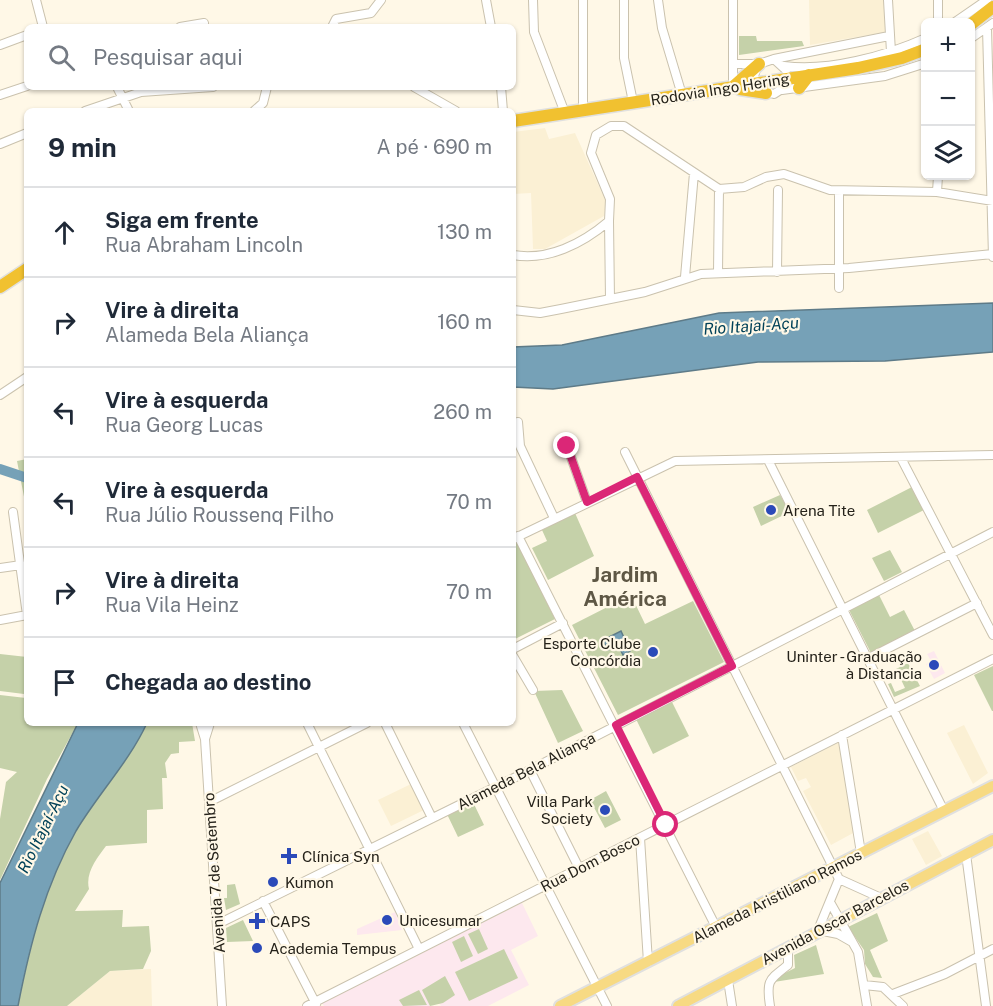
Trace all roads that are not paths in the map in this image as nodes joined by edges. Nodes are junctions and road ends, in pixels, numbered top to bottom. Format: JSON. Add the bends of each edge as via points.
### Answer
{"nodes":[{"id":1,"x":36,"y":0,"type":"edge"},
{"id":2,"x":381,"y":0,"type":"edge"},
{"id":3,"x":486,"y":0,"type":"edge"},
{"id":4,"x":533,"y":0,"type":"edge"},
{"id":5,"x":583,"y":0,"type":"edge"},
{"id":6,"x":624,"y":0,"type":"edge"},
{"id":7,"x":658,"y":0,"type":"edge"},
{"id":8,"x":733,"y":0,"type":"edge"},
{"id":9,"x":888,"y":0,"type":"edge"},
{"id":10,"x":938,"y":0,"type":"edge"},
{"id":11,"x":987,"y":0,"type":"edge"},
{"id":12,"x":993,"y":7,"type":"edge"},
{"id":13,"x":938,"y":18,"type":"edge"},
{"id":14,"x":961,"y":18,"type":"edge"},
{"id":15,"x":975,"y":21,"type":"edge"},
{"id":16,"x":204,"y":22,"type":"dead end"},
{"id":17,"x":42,"y":24,"type":"edge"},
{"id":18,"x":194,"y":24,"type":"edge"},
{"id":19,"x":334,"y":24,"type":"edge"},
{"id":20,"x":490,"y":24,"type":"edge"},
{"id":21,"x":990,"y":25,"type":"edge"},
{"id":22,"x":24,"y":36,"type":"edge"},
{"id":23,"x":889,"y":36,"type":"junction"},
{"id":24,"x":975,"y":36,"type":"edge"},
{"id":25,"x":921,"y":40,"type":"edge"},
{"id":26,"x":0,"y":45,"type":"edge"},
{"id":27,"x":808,"y":51,"type":"junction"},
{"id":28,"x":921,"y":51,"type":"edge"},
{"id":29,"x":891,"y":52,"type":"junction"},
{"id":30,"x":774,"y":59,"type":"junction"},
{"id":31,"x":733,"y":64,"type":"junction"},
{"id":32,"x":759,"y":64,"type":"junction"},
{"id":33,"x":921,"y":65,"type":"edge"},
{"id":34,"x":807,"y":71,"type":"junction"},
{"id":35,"x":786,"y":72,"type":"junction"},
{"id":36,"x":755,"y":83,"type":"junction"},
{"id":37,"x":24,"y":87,"type":"edge"},
{"id":38,"x":733,"y":87,"type":"junction"},
{"id":39,"x":799,"y":88,"type":"junction"},
{"id":40,"x":118,"y":90,"type":"edge"},
{"id":41,"x":170,"y":90,"type":"edge"},
{"id":42,"x":266,"y":90,"type":"edge"},
{"id":43,"x":419,"y":90,"type":"edge"},
{"id":44,"x":501,"y":90,"type":"edge"},
{"id":45,"x":782,"y":90,"type":"junction"},
{"id":46,"x":766,"y":93,"type":"junction"},
{"id":47,"x":0,"y":95,"type":"edge"},
{"id":48,"x":682,"y":95,"type":"junction"},
{"id":49,"x":122,"y":97,"type":"junction"},
{"id":50,"x":633,"y":102,"type":"junction"},
{"id":51,"x":93,"y":108,"type":"edge"},
{"id":52,"x":128,"y":108,"type":"edge"},
{"id":53,"x":257,"y":108,"type":"edge"},
{"id":54,"x":451,"y":108,"type":"edge"},
{"id":55,"x":503,"y":108,"type":"edge"},
{"id":56,"x":583,"y":110,"type":"junction"},
{"id":57,"x":565,"y":113,"type":"junction"},
{"id":58,"x":516,"y":121,"type":"edge"},
{"id":59,"x":24,"y":134,"type":"edge"},
{"id":60,"x":0,"y":144,"type":"edge"},
{"id":61,"x":694,"y":173,"type":"junction"},
{"id":62,"x":938,"y":180,"type":"edge"},
{"id":63,"x":719,"y":189,"type":"junction"},
{"id":64,"x":778,"y":190,"type":"dead end"},
{"id":65,"x":839,"y":191,"type":"junction"},
{"id":66,"x":938,"y":192,"type":"junction"},
{"id":67,"x":992,"y":200,"type":"edge"},
{"id":68,"x":609,"y":221,"type":"junction"},
{"id":69,"x":516,"y":255,"type":"edge"},
{"id":70,"x":993,"y":256,"type":"edge"},
{"id":71,"x":839,"y":269,"type":"junction"},
{"id":72,"x":24,"y":271,"type":"edge"},
{"id":73,"x":718,"y":272,"type":"junction"},
{"id":74,"x":777,"y":272,"type":"junction"},
{"id":75,"x":685,"y":277,"type":"junction"},
{"id":76,"x":0,"y":287,"type":"edge"},
{"id":77,"x":838,"y":288,"type":"dead end"},
{"id":78,"x":610,"y":299,"type":"junction"},
{"id":79,"x":516,"y":310,"type":"edge"},
{"id":80,"x":24,"y":379,"type":"edge"},
{"id":81,"x":0,"y":395,"type":"edge"},
{"id":82,"x":518,"y":422,"type":"dead end"},
{"id":83,"x":567,"y":446,"type":"dead end"},
{"id":84,"x":625,"y":452,"type":"dead end"},
{"id":85,"x":993,"y":455,"type":"edge"},
{"id":86,"x":902,"y":458,"type":"junction"},
{"id":87,"x":768,"y":460,"type":"junction"},
{"id":88,"x":637,"y":477,"type":"junction"},
{"id":89,"x":587,"y":502,"type":"junction"},
{"id":90,"x":13,"y":512,"type":"dead end"},
{"id":91,"x":554,"y":518,"type":"junction"},
{"id":92,"x":993,"y":532,"type":"edge"},
{"id":93,"x":516,"y":537,"type":"edge"},
{"id":94,"x":516,"y":540,"type":"edge"},
{"id":95,"x":952,"y":552,"type":"junction"},
{"id":96,"x":21,"y":565,"type":"junction"},
{"id":97,"x":0,"y":568,"type":"edge"},
{"id":98,"x":24,"y":590,"type":"edge"},
{"id":99,"x":978,"y":603,"type":"junction"},
{"id":100,"x":843,"y":608,"type":"junction"},
{"id":101,"x":24,"y":616,"type":"edge"},
{"id":102,"x":0,"y":620,"type":"edge"},
{"id":103,"x":563,"y":623,"type":"junction"},
{"id":104,"x":993,"y":635,"type":"edge"},
{"id":105,"x":516,"y":647,"type":"edge"},
{"id":106,"x":869,"y":658,"type":"junction"},
{"id":107,"x":993,"y":659,"type":"edge"},
{"id":108,"x":516,"y":661,"type":"edge"},
{"id":109,"x":732,"y":666,"type":"junction"},
{"id":110,"x":533,"y":690,"type":"dead end"},
{"id":111,"x":894,"y":709,"type":"junction"},
{"id":112,"x":616,"y":725,"type":"junction"},
{"id":113,"x":202,"y":726,"type":"edge"},
{"id":114,"x":209,"y":726,"type":"edge"},
{"id":115,"x":308,"y":726,"type":"edge"},
{"id":116,"x":362,"y":726,"type":"edge"},
{"id":117,"x":386,"y":726,"type":"edge"},
{"id":118,"x":466,"y":726,"type":"edge"},
{"id":119,"x":842,"y":735,"type":"junction"},
{"id":120,"x":205,"y":739,"type":"junction"},
{"id":121,"x":319,"y":748,"type":"junction"},
{"id":122,"x":782,"y":766,"type":"junction"},
{"id":123,"x":530,"y":770,"type":"junction"},
{"id":124,"x":993,"y":786,"type":"edge"},
{"id":125,"x":496,"y":787,"type":"junction"},
{"id":126,"x":209,"y":802,"type":"junction"},
{"id":127,"x":944,"y":811,"type":"junction"},
{"id":128,"x":432,"y":818,"type":"junction"},
{"id":129,"x":666,"y":825,"type":"junction"},
{"id":130,"x":640,"y":838,"type":"junction"},
{"id":131,"x":993,"y":840,"type":"edge"},
{"id":132,"x":370,"y":849,"type":"junction"},
{"id":133,"x":861,"y":853,"type":"junction"},
{"id":134,"x":966,"y":854,"type":"junction"},
{"id":135,"x":833,"y":867,"type":"junction"},
{"id":136,"x":579,"y":868,"type":"junction"},
{"id":137,"x":839,"y":879,"type":"junction"},
{"id":138,"x":545,"y":885,"type":"junction"},
{"id":139,"x":881,"y":898,"type":"junction"},
{"id":140,"x":263,"y":901,"type":"junction"},
{"id":141,"x":831,"y":904,"type":"junction"},
{"id":142,"x":840,"y":919,"type":"junction"},
{"id":143,"x":218,"y":924,"type":"junction"},
{"id":144,"x":716,"y":927,"type":"junction"},
{"id":145,"x":818,"y":930,"type":"junction"},
{"id":146,"x":853,"y":943,"type":"junction"},
{"id":147,"x":788,"y":946,"type":"junction"},
{"id":148,"x":420,"y":949,"type":"junction"},
{"id":149,"x":993,"y":949,"type":"edge"},
{"id":150,"x":980,"y":956,"type":"junction"},
{"id":151,"x":648,"y":962,"type":"junction"},
{"id":152,"x":728,"y":980,"type":"junction"},
{"id":153,"x":864,"y":985,"type":"junction"},
{"id":154,"x":597,"y":987,"type":"junction"},
{"id":155,"x":892,"y":994,"type":"junction"},
{"id":156,"x":316,"y":1004,"type":"edge"},
{"id":157,"x":222,"y":1006,"type":"edge"},
{"id":158,"x":307,"y":1006,"type":"edge"},
{"id":159,"x":560,"y":1006,"type":"edge"},
{"id":160,"x":607,"y":1006,"type":"edge"},
{"id":161,"x":678,"y":1006,"type":"edge"},
{"id":162,"x":732,"y":1006,"type":"edge"},
{"id":163,"x":771,"y":1006,"type":"edge"},
{"id":164,"x":867,"y":1006,"type":"edge"},
{"id":165,"x":903,"y":1006,"type":"edge"},
{"id":166,"x":986,"y":1006,"type":"edge"}],
"edges":[{"from":1,"to":17,"type":"street"},
{"from":2,"to":19,"type":"street","via":[[371,13],[336,19]]},
{"from":3,"to":20,"type":"street"},
{"from":4,"to":57,"type":"street","via":[[534,32]]},
{"from":5,"to":56,"type":"street"},
{"from":6,"to":50,"type":"street","via":[[624,58]]},
{"from":7,"to":48,"type":"street"},
{"from":8,"to":31,"type":"street"},
{"from":9,"to":23,"type":"street"},
{"from":10,"to":13,"type":"street"},
{"from":11,"to":14,"type":"street"},
{"from":12,"to":15,"type":"highway"},
{"from":16,"to":18,"type":"street"},
{"from":21,"to":24,"type":"street"},
{"from":21,"to":67,"type":"street"},
{"from":22,"to":26,"type":"street"},
{"from":23,"to":27,"type":"street"},
{"from":23,"to":29,"type":"street"},
{"from":25,"to":29,"type":"street"},
{"from":27,"to":30,"type":"street"},
{"from":27,"to":34,"type":"street"},
{"from":28,"to":34,"type":"highway","name":"Rodovia Ingo Hering","via":[[875,65]]},
{"from":29,"to":34,"type":"street"},
{"from":30,"to":32,"type":"street"},
{"from":30,"to":35,"type":"street"},
{"from":31,"to":32,"type":"street"},
{"from":31,"to":38,"type":"street"},
{"from":32,"to":36,"type":"street"},
{"from":32,"to":38,"type":"highway"},
{"from":33,"to":39,"type":"street","via":[[885,76]]},
{"from":34,"to":35,"type":"highway","name":"Rodovia Ingo Hering"},
{"from":34,"to":39,"type":"highway"},
{"from":35,"to":36,"type":"highway","name":"Rodovia Ingo Hering"},
{"from":35,"to":45,"type":"street"},
{"from":36,"to":38,"type":"highway","name":"Rodovia Ingo Hering"},
{"from":36,"to":46,"type":"street"},
{"from":37,"to":47,"type":"street"},
{"from":38,"to":46,"type":"highway"},
{"from":38,"to":48,"type":"highway","name":"Rodovia Ingo Hering"},
{"from":39,"to":45,"type":"street"},
{"from":40,"to":49,"type":"street"},
{"from":41,"to":49,"type":"street"},
{"from":42,"to":53,"type":"street"},
{"from":43,"to":54,"type":"street"},
{"from":44,"to":55,"type":"street"},
{"from":45,"to":46,"type":"street"},
{"from":48,"to":50,"type":"highway","name":"Rodovia Ingo Hering"},
{"from":49,"to":51,"type":"street"},
{"from":49,"to":52,"type":"street"},
{"from":50,"to":56,"type":"highway","name":"Rodovia Ingo Hering"},
{"from":56,"to":57,"type":"highway","name":"Rodovia Ingo Hering"},
{"from":57,"to":58,"type":"highway","name":"Rodovia Ingo Hering"},
{"from":59,"to":60,"type":"street"},
{"from":61,"to":63,"type":"street"},
{"from":61,"to":68,"type":"street","via":[[624,126],[606,128],[593,140],[591,153],[609,199]]},
{"from":61,"to":75,"type":"street"},
{"from":62,"to":66,"type":"street"},
{"from":63,"to":65,"type":"street","via":[[744,187],[784,174]]},
{"from":63,"to":73,"type":"street"},
{"from":64,"to":74,"type":"street"},
{"from":65,"to":66,"type":"street"},
{"from":65,"to":71,"type":"street"},
{"from":66,"to":67,"type":"street"},
{"from":67,"to":70,"type":"street"},
{"from":68,"to":69,"type":"street","via":[[550,255]]},
{"from":68,"to":78,"type":"street"},
{"from":70,"to":71,"type":"street"},
{"from":71,"to":74,"type":"street"},
{"from":71,"to":77,"type":"street"},
{"from":72,"to":76,"type":"highway"},
{"from":73,"to":74,"type":"street"},
{"from":73,"to":75,"type":"street"},
{"from":75,"to":78,"type":"street","via":[[654,290]]},
{"from":78,"to":79,"type":"street","via":[[540,313]]},
{"from":80,"to":81,"type":"street"},
{"from":82,"to":91,"type":"street","via":[[520,446]]},
{"from":83,"to":89,"type":"street"},
{"from":84,"to":88,"type":"street"},
{"from":85,"to":86,"type":"street"},
{"from":86,"to":87,"type":"street"},
{"from":86,"to":95,"type":"street"},
{"from":87,"to":88,"type":"street","via":[[675,461]]},
{"from":87,"to":100,"type":"street"},
{"from":88,"to":89,"type":"street"},
{"from":88,"to":109,"type":"street"},
{"from":89,"to":91,"type":"street"},
{"from":90,"to":96,"type":"street"},
{"from":91,"to":93,"type":"street"},
{"from":92,"to":95,"type":"street","name":"Alameda Bela Aliança"},
{"from":94,"to":103,"type":"street"},
{"from":95,"to":99,"type":"street"},
{"from":95,"to":100,"type":"street","name":"Alameda Bela Aliança"},
{"from":96,"to":97,"type":"street"},
{"from":96,"to":98,"type":"street"},
{"from":99,"to":104,"type":"street"},
{"from":99,"to":106,"type":"street"},
{"from":100,"to":106,"type":"street"},
{"from":100,"to":109,"type":"street","name":"Alameda Bela Aliança"},
{"from":101,"to":102,"type":"street"},
{"from":103,"to":105,"type":"street"},
{"from":103,"to":112,"type":"street"},
{"from":106,"to":111,"type":"street"},
{"from":107,"to":111,"type":"street","name":"Rua Dom Bosco"},
{"from":108,"to":110,"type":"street"},
{"from":109,"to":112,"type":"street","name":"Alameda Bela Aliança"},
{"from":109,"to":122,"type":"street"},
{"from":111,"to":119,"type":"street","name":"Rua Dom Bosco"},
{"from":111,"to":127,"type":"street"},
{"from":112,"to":123,"type":"street","name":"Alameda Bela Aliança"},
{"from":112,"to":129,"type":"street"},
{"from":113,"to":120,"type":"street"},
{"from":114,"to":120,"type":"street"},
{"from":115,"to":121,"type":"street"},
{"from":116,"to":121,"type":"street"},
{"from":117,"to":128,"type":"street"},
{"from":118,"to":125,"type":"street"},
{"from":119,"to":122,"type":"street","name":"Rua Dom Bosco"},
{"from":119,"to":133,"type":"street"},
{"from":120,"to":126,"type":"street","name":"Avenida 7 de Setembro"},
{"from":121,"to":126,"type":"street"},
{"from":121,"to":132,"type":"street"},
{"from":122,"to":129,"type":"street","name":"Rua Dom Bosco"},
{"from":122,"to":135,"type":"street"},
{"from":123,"to":125,"type":"street","name":"Alameda Bela Aliança"},
{"from":123,"to":136,"type":"street"},
{"from":124,"to":127,"type":"main road","name":"Alameda Aristiliano Ramos"},
{"from":125,"to":128,"type":"street","name":"Alameda Bela Aliança"},
{"from":125,"to":138,"type":"street"},
{"from":126,"to":143,"type":"street","name":"Avenida 7 de Setembro"},
{"from":127,"to":133,"type":"main road","name":"Alameda Aristiliano Ramos"},
{"from":128,"to":132,"type":"street","name":"Alameda Bela Aliança"},
{"from":129,"to":130,"type":"street","name":"Rua Dom Bosco"},
{"from":129,"to":144,"type":"street"},
{"from":130,"to":136,"type":"street","name":"Rua Dom Bosco"},
{"from":130,"to":151,"type":"street"},
{"from":131,"to":134,"type":"main road","name":"Avenida Oscar Barcelos"},
{"from":132,"to":140,"type":"street","name":"Alameda Bela Aliança"},
{"from":132,"to":148,"type":"street"},
{"from":133,"to":135,"type":"main road","name":"Alameda Aristiliano Ramos"},
{"from":134,"to":139,"type":"main road","name":"Avenida Oscar Barcelos"},
{"from":134,"to":150,"type":"street"},
{"from":135,"to":137,"type":"street"},
{"from":135,"to":144,"type":"main road","name":"Alameda Aristiliano Ramos"},
{"from":136,"to":138,"type":"street","name":"Rua Dom Bosco"},
{"from":137,"to":139,"type":"street"},
{"from":137,"to":141,"type":"street"},
{"from":138,"to":148,"type":"street","name":"Rua Dom Bosco"},
{"from":138,"to":154,"type":"street"},
{"from":139,"to":142,"type":"main road","name":"Avenida Oscar Barcelos"},
{"from":140,"to":143,"type":"street","name":"Alameda Bela Aliança"},
{"from":140,"to":156,"type":"street"},
{"from":141,"to":142,"type":"street"},
{"from":141,"to":145,"type":"street"},
{"from":142,"to":145,"type":"main road","name":"Avenida Oscar Barcelos"},
{"from":142,"to":146,"type":"street"},
{"from":143,"to":157,"type":"street","name":"Avenida 7 de Setembro"},
{"from":144,"to":151,"type":"main road","name":"Alameda Aristiliano Ramos"},
{"from":145,"to":146,"type":"street","via":[[838,934]]},
{"from":145,"to":147,"type":"main road","name":"Avenida Oscar Barcelos"},
{"from":146,"to":153,"type":"street"},
{"from":147,"to":152,"type":"main road","name":"Avenida Oscar Barcelos"},
{"from":147,"to":163,"type":"street","via":[[788,964],[769,982]]},
{"from":148,"to":156,"type":"street","name":"Rua Dom Bosco"},
{"from":149,"to":150,"type":"street"},
{"from":150,"to":155,"type":"street"},
{"from":150,"to":166,"type":"street"},
{"from":151,"to":154,"type":"main road","name":"Alameda Aristiliano Ramos"},
{"from":152,"to":161,"type":"main road","name":"Avenida Oscar Barcelos"},
{"from":152,"to":162,"type":"street"},
{"from":153,"to":155,"type":"street","via":[[879,985]]},
{"from":153,"to":164,"type":"street"},
{"from":154,"to":159,"type":"main road","name":"Alameda Aristiliano Ramos"},
{"from":154,"to":160,"type":"street"},
{"from":155,"to":165,"type":"street"},
{"from":156,"to":158,"type":"street","name":"Rua Dom Bosco"}]}
